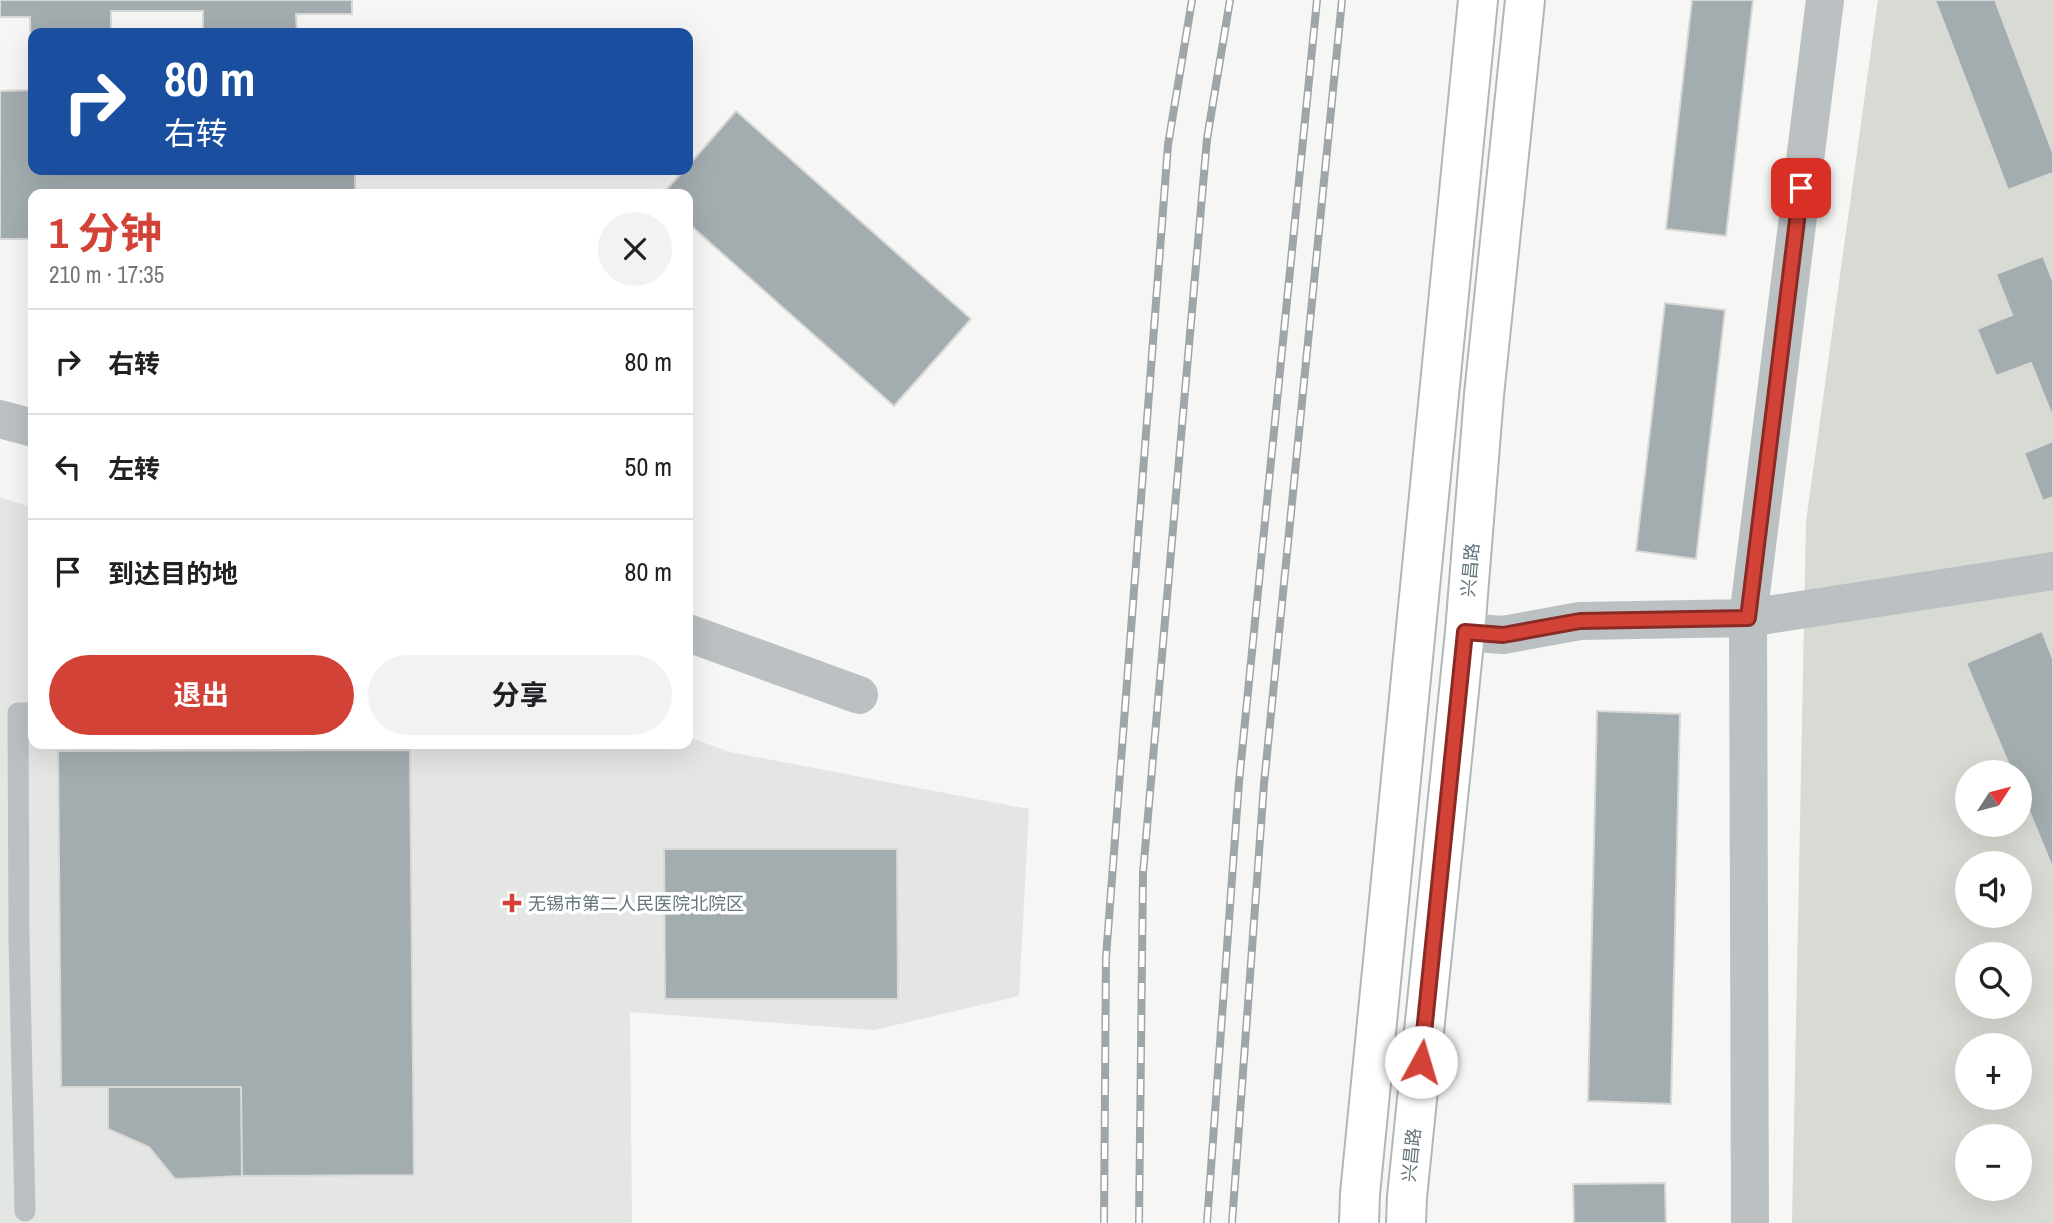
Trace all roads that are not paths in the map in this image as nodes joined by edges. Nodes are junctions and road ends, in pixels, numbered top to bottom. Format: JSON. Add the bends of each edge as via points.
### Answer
{"nodes":[{"id":1,"x":1478,"y":0,"type":"edge"},
{"id":2,"x":1525,"y":0,"type":"edge"},
{"id":3,"x":1825,"y":0,"type":"edge"},
{"id":4,"x":0,"y":419,"type":"edge"},
{"id":5,"x":28,"y":427,"type":"edge"},
{"id":6,"x":2053,"y":571,"type":"edge"},
{"id":7,"x":1748,"y":618,"type":"junction"},
{"id":8,"x":1465,"y":632,"type":"junction"},
{"id":9,"x":693,"y":635,"type":"edge"},
{"id":10,"x":859,"y":695,"type":"dead end"},
{"id":11,"x":28,"y":713,"type":"edge"},
{"id":12,"x":10,"y":940,"type":"edge"},
{"id":13,"x":25,"y":1211,"type":"dead end"},
{"id":14,"x":1359,"y":1223,"type":"edge"},
{"id":15,"x":1406,"y":1223,"type":"edge"},
{"id":16,"x":1750,"y":1223,"type":"edge"}],
"edges":[{"from":1,"to":14,"type":"main road"},
{"from":2,"to":8,"type":"main road","name":"兴昌路"},
{"from":3,"to":7,"type":"street"},
{"from":4,"to":5,"type":"street"},
{"from":6,"to":7,"type":"street"},
{"from":7,"to":8,"type":"street","via":[[1580,621],[1503,635]]},
{"from":7,"to":16,"type":"street"},
{"from":8,"to":15,"type":"main road","name":"兴昌路"},
{"from":9,"to":10,"type":"street"},
{"from":11,"to":12,"type":"lane","via":[[18,713]]},
{"from":12,"to":13,"type":"lane"}]}
